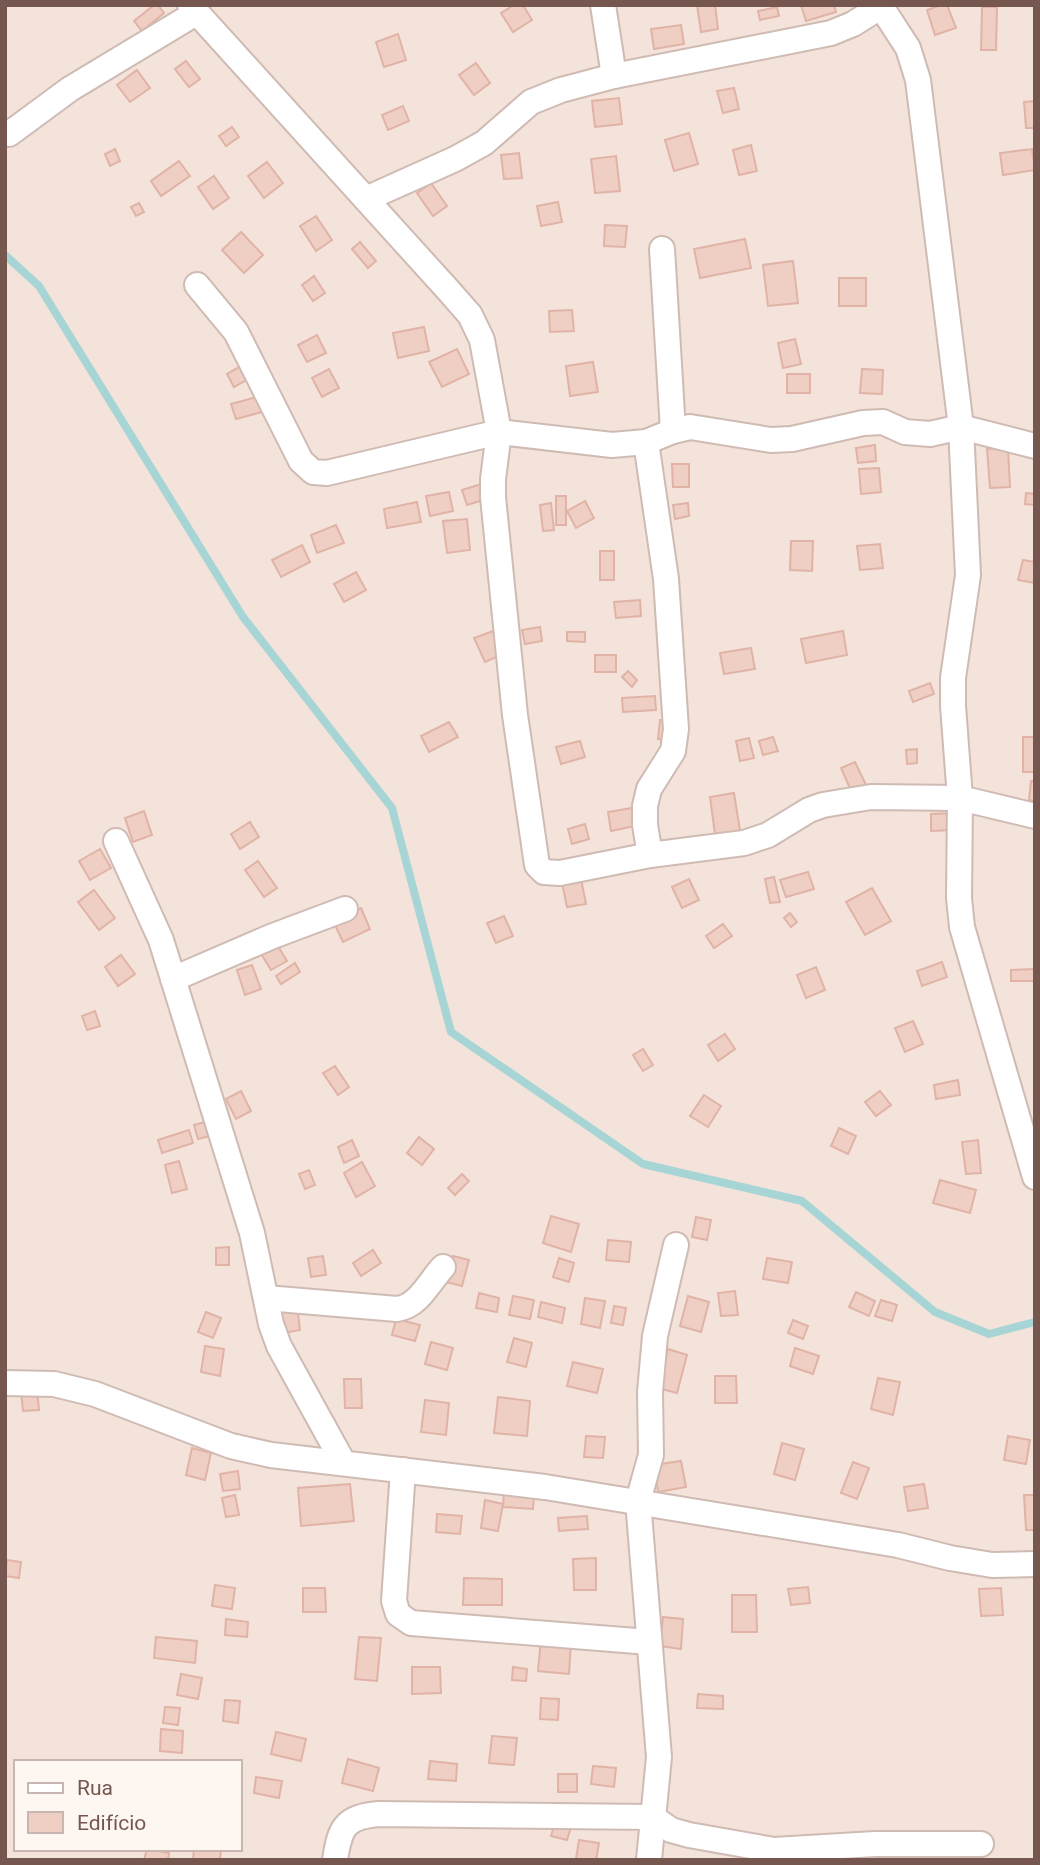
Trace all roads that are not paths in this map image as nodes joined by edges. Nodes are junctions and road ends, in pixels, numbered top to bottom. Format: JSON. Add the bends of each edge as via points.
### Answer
{"nodes":[{"id":1,"x":603,"y":5,"type":"edge"},
{"id":2,"x":880,"y":6,"type":"edge"},
{"id":3,"x":193,"y":9,"type":"edge"},
{"id":4,"x":614,"y":76,"type":"junction"},
{"id":5,"x":9,"y":134,"type":"dead end"},
{"id":6,"x":366,"y":199,"type":"junction"},
{"id":7,"x":662,"y":249,"type":"dead end"},
{"id":8,"x":197,"y":285,"type":"dead end"},
{"id":9,"x":961,"y":427,"type":"junction"},
{"id":10,"x":673,"y":431,"type":"junction"},
{"id":11,"x":499,"y":432,"type":"junction"},
{"id":12,"x":646,"y":442,"type":"junction"},
{"id":13,"x":1035,"y":446,"type":"edge"},
{"id":14,"x":960,"y":797,"type":"junction"},
{"id":15,"x":1035,"y":816,"type":"edge"},
{"id":16,"x":116,"y":841,"type":"dead end"},
{"id":17,"x":650,"y":855,"type":"junction"},
{"id":18,"x":345,"y":909,"type":"dead end"},
{"id":19,"x":173,"y":979,"type":"junction"},
{"id":20,"x":1035,"y":1177,"type":"edge"},
{"id":21,"x":676,"y":1245,"type":"dead end"},
{"id":22,"x":443,"y":1267,"type":"dead end"},
{"id":23,"x":266,"y":1298,"type":"junction"},
{"id":24,"x":5,"y":1383,"type":"edge"},
{"id":25,"x":343,"y":1462,"type":"junction"},
{"id":26,"x":403,"y":1470,"type":"junction"},
{"id":27,"x":638,"y":1501,"type":"junction"},
{"id":28,"x":1035,"y":1564,"type":"edge"},
{"id":29,"x":649,"y":1642,"type":"junction"},
{"id":30,"x":652,"y":1817,"type":"junction"},
{"id":31,"x":981,"y":1844,"type":"dead end"},
{"id":32,"x":335,"y":1860,"type":"edge"},
{"id":33,"x":649,"y":1860,"type":"edge"}],
"edges":[{"from":1,"to":4,"type":"street"},
{"from":2,"to":4,"type":"street","via":[[831,33]]},
{"from":2,"to":9,"type":"street","via":[[908,48],[918,80]]},
{"from":3,"to":5,"type":"street"},
{"from":3,"to":6,"type":"street"},
{"from":4,"to":6,"type":"street","via":[[531,102],[484,143]]},
{"from":6,"to":11,"type":"street","via":[[470,315],[482,340]]},
{"from":7,"to":10,"type":"street"},
{"from":8,"to":11,"type":"street","via":[[236,332],[301,460],[313,472],[327,473]]},
{"from":9,"to":10,"type":"street","via":[[930,434],[905,432],[883,422],[863,423],[771,440],[690,427]]},
{"from":9,"to":13,"type":"street"},
{"from":9,"to":14,"type":"street","via":[[968,575],[953,678]]},
{"from":10,"to":12,"type":"street"},
{"from":11,"to":12,"type":"street","via":[[612,445]]},
{"from":11,"to":17,"type":"street","via":[[493,497],[515,715],[537,864],[544,872],[559,873]]},
{"from":12,"to":17,"type":"street","via":[[666,579],[676,729],[673,751],[649,789],[645,806]]},
{"from":14,"to":15,"type":"street"},
{"from":14,"to":17,"type":"street","via":[[872,797],[823,805],[744,843]]},
{"from":14,"to":20,"type":"street","via":[[962,928]]},
{"from":16,"to":19,"type":"street","via":[[161,940]]},
{"from":18,"to":19,"type":"street"},
{"from":19,"to":23,"type":"street","via":[[252,1233]]},
{"from":21,"to":27,"type":"street","via":[[656,1336],[650,1392],[651,1455]]},
{"from":22,"to":23,"type":"street","via":[[407,1308]]},
{"from":23,"to":25,"type":"street","via":[[279,1346]]},
{"from":24,"to":25,"type":"street","via":[[54,1384],[95,1394],[231,1446]]},
{"from":25,"to":26,"type":"street"},
{"from":26,"to":27,"type":"street"},
{"from":26,"to":29,"type":"street","via":[[394,1601],[398,1614],[411,1623]]},
{"from":27,"to":28,"type":"street","via":[[992,1565]]},
{"from":27,"to":29,"type":"street"},
{"from":29,"to":30,"type":"street","via":[[659,1756]]},
{"from":30,"to":31,"type":"street","via":[[689,1835],[774,1850]]},
{"from":30,"to":32,"type":"street","via":[[363,1815],[339,1833]]},
{"from":30,"to":33,"type":"street"}]}
